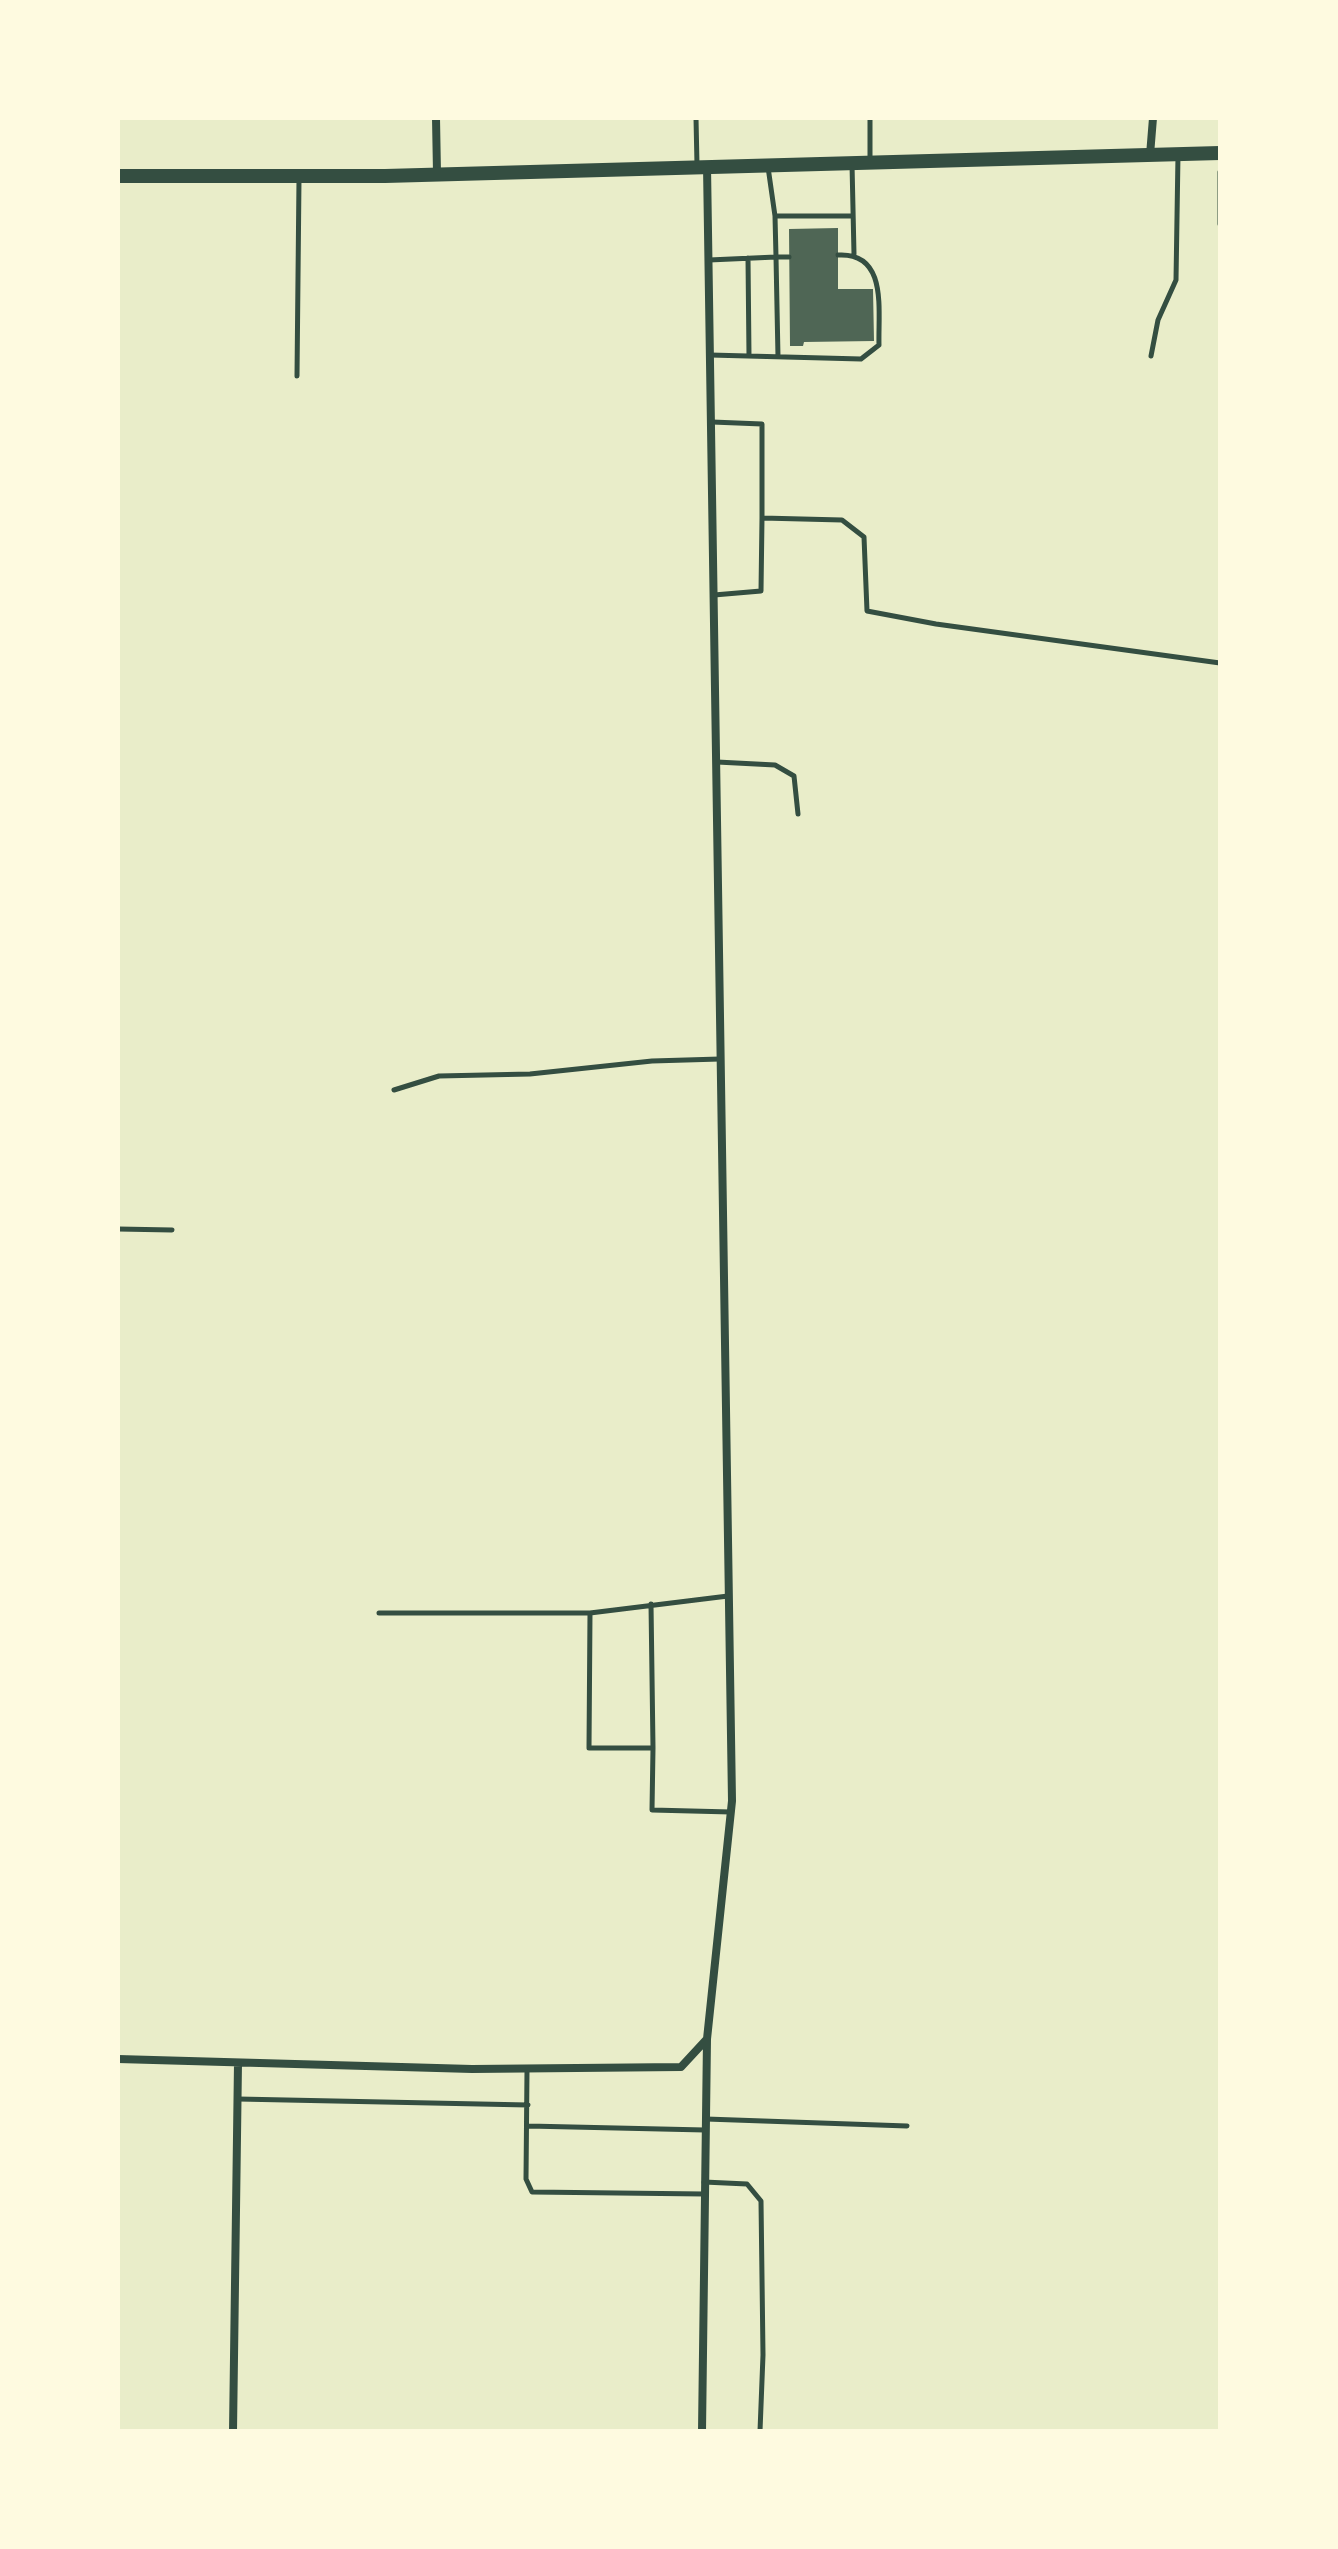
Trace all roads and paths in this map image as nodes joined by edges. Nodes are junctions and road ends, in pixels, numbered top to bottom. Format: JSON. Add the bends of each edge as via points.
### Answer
{"nodes":[{"id":1,"x":436,"y":118,"type":"edge"},
{"id":2,"x":696,"y":118,"type":"edge"},
{"id":3,"x":870,"y":118,"type":"edge"},
{"id":4,"x":1153,"y":118,"type":"edge"},
{"id":5,"x":1220,"y":153,"type":"edge"},
{"id":6,"x":1178,"y":154,"type":"junction"},
{"id":7,"x":1150,"y":155,"type":"junction"},
{"id":8,"x":870,"y":161,"type":"junction"},
{"id":9,"x":852,"y":162,"type":"junction"},
{"id":10,"x":767,"y":164,"type":"junction"},
{"id":11,"x":702,"y":166,"type":"junction"},
{"id":12,"x":1220,"y":172,"type":"edge"},
{"id":13,"x":437,"y":173,"type":"junction"},
{"id":14,"x":299,"y":174,"type":"junction"},
{"id":15,"x":118,"y":176,"type":"edge"},
{"id":16,"x":775,"y":216,"type":"junction"},
{"id":17,"x":852,"y":216,"type":"junction"},
{"id":18,"x":1220,"y":224,"type":"edge"},
{"id":19,"x":854,"y":254,"type":"junction"},
{"id":20,"x":838,"y":255,"type":"dead end"},
{"id":21,"x":776,"y":257,"type":"junction"},
{"id":22,"x":789,"y":257,"type":"dead end"},
{"id":23,"x":748,"y":258,"type":"junction"},
{"id":24,"x":709,"y":260,"type":"junction"},
{"id":25,"x":710,"y":355,"type":"junction"},
{"id":26,"x":749,"y":356,"type":"junction"},
{"id":27,"x":1151,"y":356,"type":"dead end"},
{"id":28,"x":778,"y":357,"type":"junction"},
{"id":29,"x":297,"y":376,"type":"dead end"},
{"id":30,"x":712,"y":422,"type":"junction"},
{"id":31,"x":762,"y":518,"type":"junction"},
{"id":32,"x":714,"y":595,"type":"junction"},
{"id":33,"x":1220,"y":663,"type":"edge"},
{"id":34,"x":717,"y":762,"type":"junction"},
{"id":35,"x":798,"y":814,"type":"dead end"},
{"id":36,"x":721,"y":1059,"type":"junction"},
{"id":37,"x":394,"y":1090,"type":"dead end"},
{"id":38,"x":118,"y":1229,"type":"edge"},
{"id":39,"x":172,"y":1230,"type":"dead end"},
{"id":40,"x":729,"y":1596,"type":"junction"},
{"id":41,"x":651,"y":1604,"type":"junction"},
{"id":42,"x":379,"y":1613,"type":"dead end"},
{"id":43,"x":590,"y":1613,"type":"junction"},
{"id":44,"x":653,"y":1748,"type":"junction"},
{"id":45,"x":731,"y":1812,"type":"junction"},
{"id":46,"x":707,"y":2039,"type":"junction"},
{"id":47,"x":118,"y":2059,"type":"edge"},
{"id":48,"x":238,"y":2063,"type":"junction"},
{"id":49,"x":527,"y":2070,"type":"junction"},
{"id":50,"x":237,"y":2099,"type":"junction"},
{"id":51,"x":528,"y":2105,"type":"junction"},
{"id":52,"x":705,"y":2119,"type":"junction"},
{"id":53,"x":528,"y":2126,"type":"junction"},
{"id":54,"x":907,"y":2126,"type":"dead end"},
{"id":55,"x":705,"y":2130,"type":"junction"},
{"id":56,"x":704,"y":2182,"type":"junction"},
{"id":57,"x":704,"y":2194,"type":"junction"},
{"id":58,"x":233,"y":2431,"type":"edge"},
{"id":59,"x":702,"y":2431,"type":"edge"},
{"id":60,"x":760,"y":2431,"type":"edge"}],
"edges":[{"from":1,"to":13,"type":"street"},
{"from":2,"to":11,"type":"lane"},
{"from":3,"to":8,"type":"lane"},
{"from":4,"to":7,"type":"street"},
{"from":5,"to":6,"type":"main road"},
{"from":6,"to":7,"type":"main road"},
{"from":6,"to":27,"type":"lane","via":[[1176,280],[1158,320]]},
{"from":7,"to":8,"type":"main road"},
{"from":8,"to":9,"type":"main road"},
{"from":9,"to":10,"type":"main road"},
{"from":9,"to":17,"type":"lane"},
{"from":10,"to":11,"type":"main road"},
{"from":10,"to":16,"type":"lane"},
{"from":11,"to":13,"type":"main road"},
{"from":11,"to":24,"type":"street"},
{"from":12,"to":18,"type":"lane"},
{"from":13,"to":14,"type":"main road"},
{"from":14,"to":15,"type":"main road"},
{"from":14,"to":29,"type":"lane"},
{"from":16,"to":17,"type":"lane"},
{"from":16,"to":21,"type":"lane"},
{"from":17,"to":19,"type":"lane"},
{"from":19,"to":20,"type":"lane"},
{"from":19,"to":28,"type":"lane","via":[[870,266],[878,284],[879,345],[861,359]]},
{"from":21,"to":22,"type":"lane"},
{"from":21,"to":23,"type":"lane"},
{"from":21,"to":28,"type":"lane"},
{"from":23,"to":24,"type":"lane"},
{"from":23,"to":26,"type":"lane"},
{"from":24,"to":25,"type":"street"},
{"from":25,"to":26,"type":"lane"},
{"from":25,"to":30,"type":"street"},
{"from":26,"to":28,"type":"lane"},
{"from":30,"to":31,"type":"lane","via":[[762,424]]},
{"from":30,"to":32,"type":"street"},
{"from":31,"to":32,"type":"lane","via":[[761,591]]},
{"from":31,"to":33,"type":"lane","via":[[842,520],[864,537],[867,611]]},
{"from":32,"to":34,"type":"street"},
{"from":34,"to":35,"type":"lane","via":[[775,765],[794,776]]},
{"from":34,"to":36,"type":"street"},
{"from":36,"to":37,"type":"lane","via":[[439,1076]]},
{"from":36,"to":40,"type":"street"},
{"from":38,"to":39,"type":"lane"},
{"from":40,"to":41,"type":"lane"},
{"from":40,"to":45,"type":"street"},
{"from":41,"to":43,"type":"lane"},
{"from":41,"to":44,"type":"lane"},
{"from":42,"to":43,"type":"lane"},
{"from":43,"to":44,"type":"lane","via":[[589,1748]]},
{"from":44,"to":45,"type":"lane","via":[[652,1810]]},
{"from":45,"to":46,"type":"street"},
{"from":46,"to":49,"type":"street","via":[[681,2067]]},
{"from":46,"to":52,"type":"street"},
{"from":47,"to":48,"type":"street"},
{"from":48,"to":49,"type":"street"},
{"from":48,"to":50,"type":"street"},
{"from":49,"to":51,"type":"lane"},
{"from":50,"to":51,"type":"lane"},
{"from":50,"to":58,"type":"street"},
{"from":51,"to":53,"type":"lane"},
{"from":52,"to":54,"type":"lane"},
{"from":52,"to":55,"type":"street"},
{"from":53,"to":55,"type":"lane"},
{"from":53,"to":57,"type":"lane","via":[[526,2179],[532,2192]]},
{"from":55,"to":56,"type":"street"},
{"from":56,"to":57,"type":"street"},
{"from":56,"to":60,"type":"lane","via":[[747,2184],[761,2201]]},
{"from":57,"to":59,"type":"street"}]}
